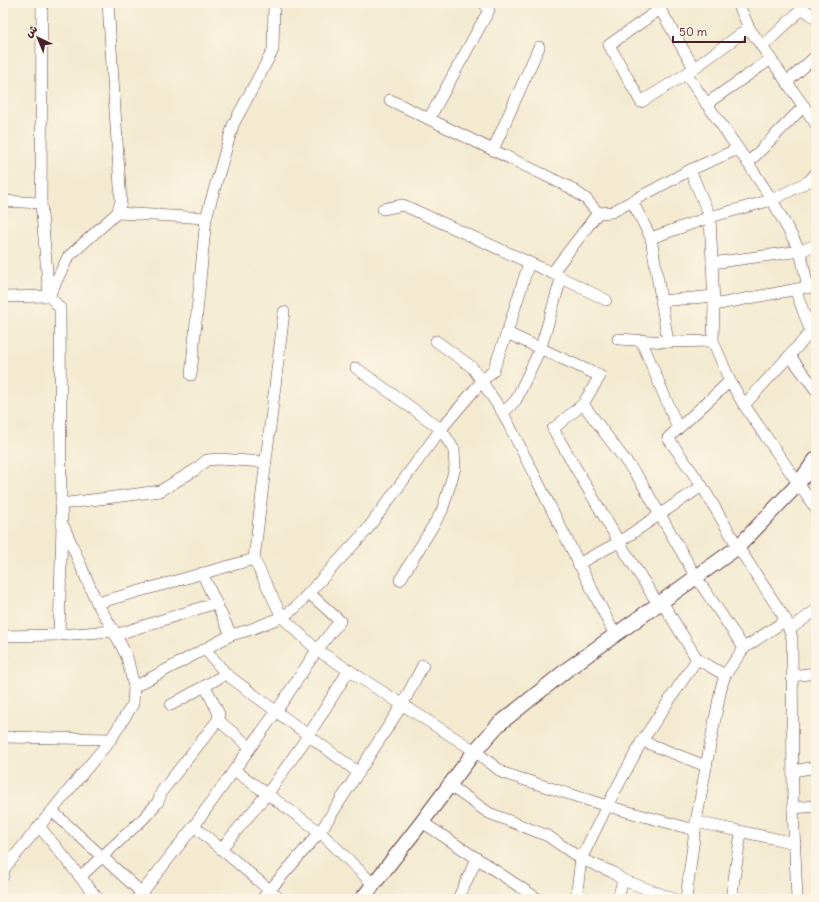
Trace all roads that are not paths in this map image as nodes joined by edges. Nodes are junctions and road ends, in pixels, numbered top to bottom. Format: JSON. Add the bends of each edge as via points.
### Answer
{"nodes":[{"id":1,"x":42,"y":3,"type":"edge"},
{"id":2,"x":108,"y":3,"type":"edge"},
{"id":3,"x":274,"y":3,"type":"edge"},
{"id":4,"x":484,"y":3,"type":"edge"},
{"id":5,"x":738,"y":3,"type":"edge"},
{"id":6,"x":657,"y":6,"type":"edge"},
{"id":7,"x":800,"y":6,"type":"edge"},
{"id":8,"x":816,"y":19,"type":"edge"},
{"id":9,"x":749,"y":28,"type":"junction"},
{"id":10,"x":762,"y":46,"type":"junction"},
{"id":11,"x":539,"y":47,"type":"dead end"},
{"id":12,"x":816,"y":56,"type":"edge"},
{"id":13,"x":771,"y":59,"type":"junction"},
{"id":14,"x":690,"y":71,"type":"junction"},
{"id":15,"x":787,"y":82,"type":"junction"},
{"id":16,"x":390,"y":100,"type":"dead end"},
{"id":17,"x":706,"y":104,"type":"junction"},
{"id":18,"x":804,"y":106,"type":"junction"},
{"id":19,"x":429,"y":119,"type":"junction"},
{"id":20,"x":816,"y":124,"type":"edge"},
{"id":21,"x":738,"y":149,"type":"junction"},
{"id":22,"x":493,"y":150,"type":"junction"},
{"id":23,"x":748,"y":163,"type":"junction"},
{"id":24,"x":690,"y":170,"type":"junction"},
{"id":25,"x":816,"y":174,"type":"edge"},
{"id":26,"x":772,"y":200,"type":"junction"},
{"id":27,"x":3,"y":201,"type":"edge"},
{"id":28,"x":632,"y":201,"type":"junction"},
{"id":29,"x":41,"y":203,"type":"junction"},
{"id":30,"x":383,"y":209,"type":"dead end"},
{"id":31,"x":117,"y":213,"type":"junction"},
{"id":32,"x":598,"y":213,"type":"junction"},
{"id":33,"x":710,"y":217,"type":"junction"},
{"id":34,"x":206,"y":218,"type":"junction"},
{"id":35,"x":651,"y":238,"type":"junction"},
{"id":36,"x":816,"y":245,"type":"edge"},
{"id":37,"x":800,"y":251,"type":"junction"},
{"id":38,"x":529,"y":263,"type":"junction"},
{"id":39,"x":712,"y":263,"type":"junction"},
{"id":40,"x":556,"y":276,"type":"junction"},
{"id":41,"x":812,"y":288,"type":"edge"},
{"id":42,"x":795,"y":289,"type":"junction"},
{"id":43,"x":49,"y":296,"type":"junction"},
{"id":44,"x":3,"y":297,"type":"edge"},
{"id":45,"x":606,"y":300,"type":"dead end"},
{"id":46,"x":714,"y":300,"type":"junction"},
{"id":47,"x":661,"y":301,"type":"junction"},
{"id":48,"x":284,"y":312,"type":"dead end"},
{"id":49,"x":507,"y":333,"type":"junction"},
{"id":50,"x":618,"y":338,"type":"dead end"},
{"id":51,"x":436,"y":340,"type":"dead end"},
{"id":52,"x":641,"y":340,"type":"junction"},
{"id":53,"x":713,"y":341,"type":"junction"},
{"id":54,"x":668,"y":342,"type":"junction"},
{"id":55,"x":541,"y":347,"type":"junction"},
{"id":56,"x":790,"y":356,"type":"junction"},
{"id":57,"x":356,"y":368,"type":"dead end"},
{"id":58,"x":191,"y":375,"type":"dead end"},
{"id":59,"x":482,"y":381,"type":"junction"},
{"id":60,"x":730,"y":381,"type":"junction"},
{"id":61,"x":816,"y":390,"type":"edge"},
{"id":62,"x":583,"y":404,"type":"junction"},
{"id":63,"x":744,"y":405,"type":"junction"},
{"id":64,"x":503,"y":413,"type":"junction"},
{"id":65,"x":441,"y":428,"type":"junction"},
{"id":66,"x":678,"y":428,"type":"junction"},
{"id":67,"x":816,"y":459,"type":"edge"},
{"id":68,"x":266,"y":462,"type":"junction"},
{"id":69,"x":798,"y":484,"type":"junction"},
{"id":70,"x":702,"y":486,"type":"junction"},
{"id":71,"x":61,"y":504,"type":"junction"},
{"id":72,"x":816,"y":509,"type":"edge"},
{"id":73,"x":660,"y":515,"type":"junction"},
{"id":74,"x":62,"y":524,"type":"junction"},
{"id":75,"x":619,"y":542,"type":"junction"},
{"id":76,"x":738,"y":547,"type":"junction"},
{"id":77,"x":254,"y":559,"type":"junction"},
{"id":78,"x":578,"y":564,"type":"junction"},
{"id":79,"x":202,"y":573,"type":"junction"},
{"id":80,"x":696,"y":577,"type":"junction"},
{"id":81,"x":400,"y":580,"type":"dead end"},
{"id":82,"x":309,"y":593,"type":"junction"},
{"id":83,"x":97,"y":603,"type":"junction"},
{"id":84,"x":216,"y":603,"type":"junction"},
{"id":85,"x":660,"y":603,"type":"junction"},
{"id":86,"x":816,"y":610,"type":"edge"},
{"id":87,"x":282,"y":617,"type":"junction"},
{"id":88,"x":788,"y":625,"type":"junction"},
{"id":89,"x":114,"y":633,"type":"junction"},
{"id":90,"x":59,"y":635,"type":"junction"},
{"id":91,"x":231,"y":635,"type":"junction"},
{"id":92,"x":3,"y":636,"type":"edge"},
{"id":93,"x":615,"y":636,"type":"junction"},
{"id":94,"x":744,"y":648,"type":"junction"},
{"id":95,"x":205,"y":649,"type":"junction"},
{"id":96,"x":317,"y":650,"type":"junction"},
{"id":97,"x":697,"y":659,"type":"junction"},
{"id":98,"x":423,"y":666,"type":"dead end"},
{"id":99,"x":349,"y":670,"type":"junction"},
{"id":100,"x":816,"y":673,"type":"edge"},
{"id":101,"x":226,"y":674,"type":"junction"},
{"id":102,"x":725,"y":675,"type":"junction"},
{"id":103,"x":792,"y":676,"type":"junction"},
{"id":104,"x":205,"y":686,"type":"junction"},
{"id":105,"x":134,"y":687,"type":"junction"},
{"id":106,"x":402,"y":704,"type":"junction"},
{"id":107,"x":171,"y":705,"type":"dead end"},
{"id":108,"x":276,"y":712,"type":"junction"},
{"id":109,"x":218,"y":720,"type":"junction"},
{"id":110,"x":308,"y":736,"type":"junction"},
{"id":111,"x":3,"y":737,"type":"edge"},
{"id":112,"x":111,"y":739,"type":"junction"},
{"id":113,"x":642,"y":741,"type":"junction"},
{"id":114,"x":250,"y":747,"type":"junction"},
{"id":115,"x":475,"y":751,"type":"junction"},
{"id":116,"x":706,"y":766,"type":"junction"},
{"id":117,"x":816,"y":768,"type":"edge"},
{"id":118,"x":234,"y":770,"type":"junction"},
{"id":119,"x":793,"y":771,"type":"junction"},
{"id":120,"x":359,"y":773,"type":"junction"},
{"id":121,"x":449,"y":785,"type":"junction"},
{"id":122,"x":268,"y":793,"type":"junction"},
{"id":123,"x":607,"y":806,"type":"junction"},
{"id":124,"x":816,"y":806,"type":"edge"},
{"id":125,"x":793,"y":808,"type":"junction"},
{"id":126,"x":52,"y":811,"type":"junction"},
{"id":127,"x":422,"y":822,"type":"junction"},
{"id":128,"x":40,"y":826,"type":"junction"},
{"id":129,"x":194,"y":826,"type":"junction"},
{"id":130,"x":695,"y":826,"type":"junction"},
{"id":131,"x":320,"y":832,"type":"junction"},
{"id":132,"x":741,"y":833,"type":"junction"},
{"id":133,"x":795,"y":843,"type":"junction"},
{"id":134,"x":222,"y":849,"type":"junction"},
{"id":135,"x":102,"y":857,"type":"junction"},
{"id":136,"x":477,"y":858,"type":"junction"},
{"id":137,"x":582,"y":859,"type":"junction"},
{"id":138,"x":3,"y":876,"type":"edge"},
{"id":139,"x":80,"y":877,"type":"junction"},
{"id":140,"x":623,"y":880,"type":"junction"},
{"id":141,"x":373,"y":884,"type":"junction"},
{"id":142,"x":269,"y":890,"type":"junction"},
{"id":143,"x":139,"y":896,"type":"edge"},
{"id":144,"x":98,"y":899,"type":"edge"},
{"id":145,"x":262,"y":899,"type":"edge"},
{"id":146,"x":280,"y":899,"type":"edge"},
{"id":147,"x":362,"y":899,"type":"edge"},
{"id":148,"x":458,"y":899,"type":"edge"},
{"id":149,"x":538,"y":899,"type":"edge"},
{"id":150,"x":576,"y":899,"type":"edge"},
{"id":151,"x":618,"y":899,"type":"edge"},
{"id":152,"x":674,"y":899,"type":"edge"},
{"id":153,"x":686,"y":899,"type":"edge"},
{"id":154,"x":731,"y":899,"type":"edge"},
{"id":155,"x":797,"y":899,"type":"edge"}],
"edges":[{"from":1,"to":29,"type":"street"},
{"from":2,"to":31,"type":"street","via":[[121,202]]},
{"from":3,"to":34,"type":"street","via":[[273,50],[233,125]]},
{"from":4,"to":19,"type":"street","via":[[489,10]]},
{"from":5,"to":9,"type":"street"},
{"from":6,"to":14,"type":"street"},
{"from":6,"to":14,"type":"street","via":[[609,45],[641,102]]},
{"from":7,"to":8,"type":"street"},
{"from":7,"to":10,"type":"street"},
{"from":9,"to":10,"type":"street"},
{"from":9,"to":14,"type":"street"},
{"from":10,"to":13,"type":"street"},
{"from":11,"to":22,"type":"street"},
{"from":12,"to":15,"type":"street"},
{"from":13,"to":15,"type":"street"},
{"from":13,"to":17,"type":"street"},
{"from":14,"to":17,"type":"street"},
{"from":15,"to":18,"type":"street"},
{"from":16,"to":19,"type":"street"},
{"from":17,"to":21,"type":"street"},
{"from":18,"to":20,"type":"street"},
{"from":18,"to":23,"type":"street"},
{"from":19,"to":22,"type":"street"},
{"from":21,"to":23,"type":"street"},
{"from":21,"to":24,"type":"street"},
{"from":22,"to":32,"type":"street","via":[[569,187],[586,199]]},
{"from":23,"to":26,"type":"street"},
{"from":24,"to":28,"type":"street"},
{"from":24,"to":33,"type":"street"},
{"from":25,"to":26,"type":"street","via":[[809,181]]},
{"from":26,"to":33,"type":"street"},
{"from":26,"to":37,"type":"street"},
{"from":27,"to":29,"type":"street"},
{"from":28,"to":32,"type":"street","via":[[612,212]]},
{"from":28,"to":35,"type":"street"},
{"from":29,"to":43,"type":"street"},
{"from":30,"to":38,"type":"street","via":[[403,205]]},
{"from":31,"to":34,"type":"street"},
{"from":31,"to":43,"type":"street","via":[[68,257]]},
{"from":32,"to":40,"type":"street"},
{"from":33,"to":35,"type":"street"},
{"from":33,"to":39,"type":"street"},
{"from":34,"to":58,"type":"street"},
{"from":35,"to":47,"type":"street"},
{"from":36,"to":37,"type":"street"},
{"from":37,"to":39,"type":"street"},
{"from":37,"to":41,"type":"street"},
{"from":38,"to":40,"type":"street"},
{"from":38,"to":49,"type":"street"},
{"from":39,"to":46,"type":"street"},
{"from":40,"to":45,"type":"street"},
{"from":40,"to":55,"type":"street"},
{"from":41,"to":42,"type":"street"},
{"from":42,"to":46,"type":"street"},
{"from":42,"to":56,"type":"street","via":[[812,332]]},
{"from":43,"to":44,"type":"street"},
{"from":43,"to":71,"type":"street","via":[[60,308]]},
{"from":46,"to":47,"type":"street"},
{"from":46,"to":53,"type":"street"},
{"from":47,"to":54,"type":"street"},
{"from":48,"to":68,"type":"street"},
{"from":49,"to":55,"type":"street"},
{"from":49,"to":59,"type":"street","via":[[493,371]]},
{"from":50,"to":52,"type":"street"},
{"from":51,"to":59,"type":"street","via":[[472,366]]},
{"from":52,"to":54,"type":"street"},
{"from":52,"to":66,"type":"street"},
{"from":53,"to":54,"type":"street"},
{"from":53,"to":60,"type":"street"},
{"from":55,"to":62,"type":"street","via":[[600,376]]},
{"from":55,"to":64,"type":"street","via":[[516,400]]},
{"from":56,"to":61,"type":"street"},
{"from":56,"to":63,"type":"street"},
{"from":57,"to":65,"type":"street"},
{"from":59,"to":64,"type":"street"},
{"from":59,"to":65,"type":"street"},
{"from":60,"to":63,"type":"street"},
{"from":60,"to":66,"type":"street"},
{"from":62,"to":73,"type":"street","via":[[640,480]]},
{"from":62,"to":75,"type":"street","via":[[553,429]]},
{"from":63,"to":69,"type":"street"},
{"from":64,"to":78,"type":"street"},
{"from":65,"to":81,"type":"street","via":[[454,450],[456,468],[442,512]]},
{"from":65,"to":82,"type":"street","via":[[366,531]]},
{"from":66,"to":70,"type":"street","via":[[668,438]]},
{"from":67,"to":69,"type":"street"},
{"from":68,"to":71,"type":"street","via":[[220,458],[207,460],[160,492]]},
{"from":68,"to":77,"type":"street"},
{"from":69,"to":72,"type":"street"},
{"from":69,"to":76,"type":"street"},
{"from":70,"to":73,"type":"street"},
{"from":70,"to":76,"type":"street"},
{"from":71,"to":74,"type":"street"},
{"from":73,"to":75,"type":"street"},
{"from":73,"to":80,"type":"street"},
{"from":74,"to":83,"type":"street"},
{"from":74,"to":90,"type":"street"},
{"from":75,"to":78,"type":"street"},
{"from":75,"to":85,"type":"street"},
{"from":76,"to":80,"type":"street"},
{"from":76,"to":88,"type":"street"},
{"from":77,"to":79,"type":"street"},
{"from":77,"to":87,"type":"street"},
{"from":78,"to":93,"type":"street"},
{"from":79,"to":83,"type":"street"},
{"from":79,"to":84,"type":"street"},
{"from":80,"to":85,"type":"street"},
{"from":80,"to":94,"type":"street"},
{"from":82,"to":87,"type":"street"},
{"from":82,"to":96,"type":"street","via":[[340,621]]},
{"from":83,"to":89,"type":"street"},
{"from":84,"to":89,"type":"street"},
{"from":84,"to":91,"type":"street"},
{"from":85,"to":93,"type":"street"},
{"from":85,"to":97,"type":"street"},
{"from":86,"to":88,"type":"street"},
{"from":87,"to":91,"type":"street"},
{"from":87,"to":96,"type":"street"},
{"from":88,"to":94,"type":"street"},
{"from":88,"to":103,"type":"street","via":[[792,638]]},
{"from":89,"to":90,"type":"street"},
{"from":89,"to":105,"type":"street","via":[[127,657]]},
{"from":90,"to":92,"type":"street"},
{"from":91,"to":95,"type":"street"},
{"from":93,"to":115,"type":"street","via":[[569,668],[498,725]]},
{"from":94,"to":102,"type":"street"},
{"from":95,"to":101,"type":"street"},
{"from":95,"to":105,"type":"street"},
{"from":96,"to":99,"type":"street"},
{"from":96,"to":108,"type":"street"},
{"from":97,"to":102,"type":"street"},
{"from":97,"to":113,"type":"street"},
{"from":98,"to":106,"type":"street"},
{"from":99,"to":106,"type":"street"},
{"from":99,"to":110,"type":"street"},
{"from":100,"to":103,"type":"street"},
{"from":101,"to":104,"type":"street"},
{"from":101,"to":108,"type":"street"},
{"from":102,"to":116,"type":"street"},
{"from":103,"to":119,"type":"street"},
{"from":104,"to":107,"type":"street"},
{"from":104,"to":109,"type":"street","via":[[219,714]]},
{"from":105,"to":112,"type":"street","via":[[133,704]]},
{"from":106,"to":115,"type":"street"},
{"from":106,"to":120,"type":"street"},
{"from":108,"to":110,"type":"street"},
{"from":108,"to":114,"type":"street"},
{"from":109,"to":114,"type":"street"},
{"from":109,"to":135,"type":"street","via":[[162,791],[158,802]]},
{"from":110,"to":120,"type":"street"},
{"from":110,"to":122,"type":"street"},
{"from":111,"to":112,"type":"street"},
{"from":112,"to":126,"type":"street"},
{"from":113,"to":116,"type":"street"},
{"from":113,"to":123,"type":"street"},
{"from":114,"to":118,"type":"street"},
{"from":115,"to":121,"type":"street"},
{"from":115,"to":123,"type":"street","via":[[503,773]]},
{"from":116,"to":130,"type":"street"},
{"from":117,"to":119,"type":"street"},
{"from":118,"to":122,"type":"street"},
{"from":118,"to":129,"type":"street"},
{"from":119,"to":125,"type":"street"},
{"from":120,"to":131,"type":"street"},
{"from":121,"to":127,"type":"street"},
{"from":121,"to":137,"type":"street","via":[[489,813],[548,836]]},
{"from":122,"to":131,"type":"street"},
{"from":122,"to":134,"type":"street"},
{"from":123,"to":130,"type":"street"},
{"from":123,"to":137,"type":"street"},
{"from":124,"to":125,"type":"street"},
{"from":125,"to":133,"type":"street"},
{"from":126,"to":128,"type":"street"},
{"from":126,"to":135,"type":"street"},
{"from":127,"to":136,"type":"street"},
{"from":127,"to":141,"type":"street"},
{"from":128,"to":138,"type":"street","via":[[4,869]]},
{"from":128,"to":139,"type":"street"},
{"from":129,"to":134,"type":"street"},
{"from":129,"to":143,"type":"street"},
{"from":130,"to":132,"type":"street"},
{"from":130,"to":153,"type":"street"},
{"from":131,"to":141,"type":"street"},
{"from":131,"to":142,"type":"street"},
{"from":132,"to":133,"type":"street"},
{"from":132,"to":154,"type":"street"},
{"from":133,"to":155,"type":"street"},
{"from":134,"to":142,"type":"street"},
{"from":135,"to":139,"type":"street"},
{"from":135,"to":143,"type":"street"},
{"from":136,"to":148,"type":"street"},
{"from":136,"to":149,"type":"street"},
{"from":137,"to":140,"type":"street","via":[[612,872]]},
{"from":137,"to":150,"type":"street"},
{"from":139,"to":144,"type":"street"},
{"from":140,"to":151,"type":"street"},
{"from":140,"to":152,"type":"street"},
{"from":141,"to":147,"type":"street"},
{"from":142,"to":145,"type":"street"},
{"from":142,"to":146,"type":"street"}]}
